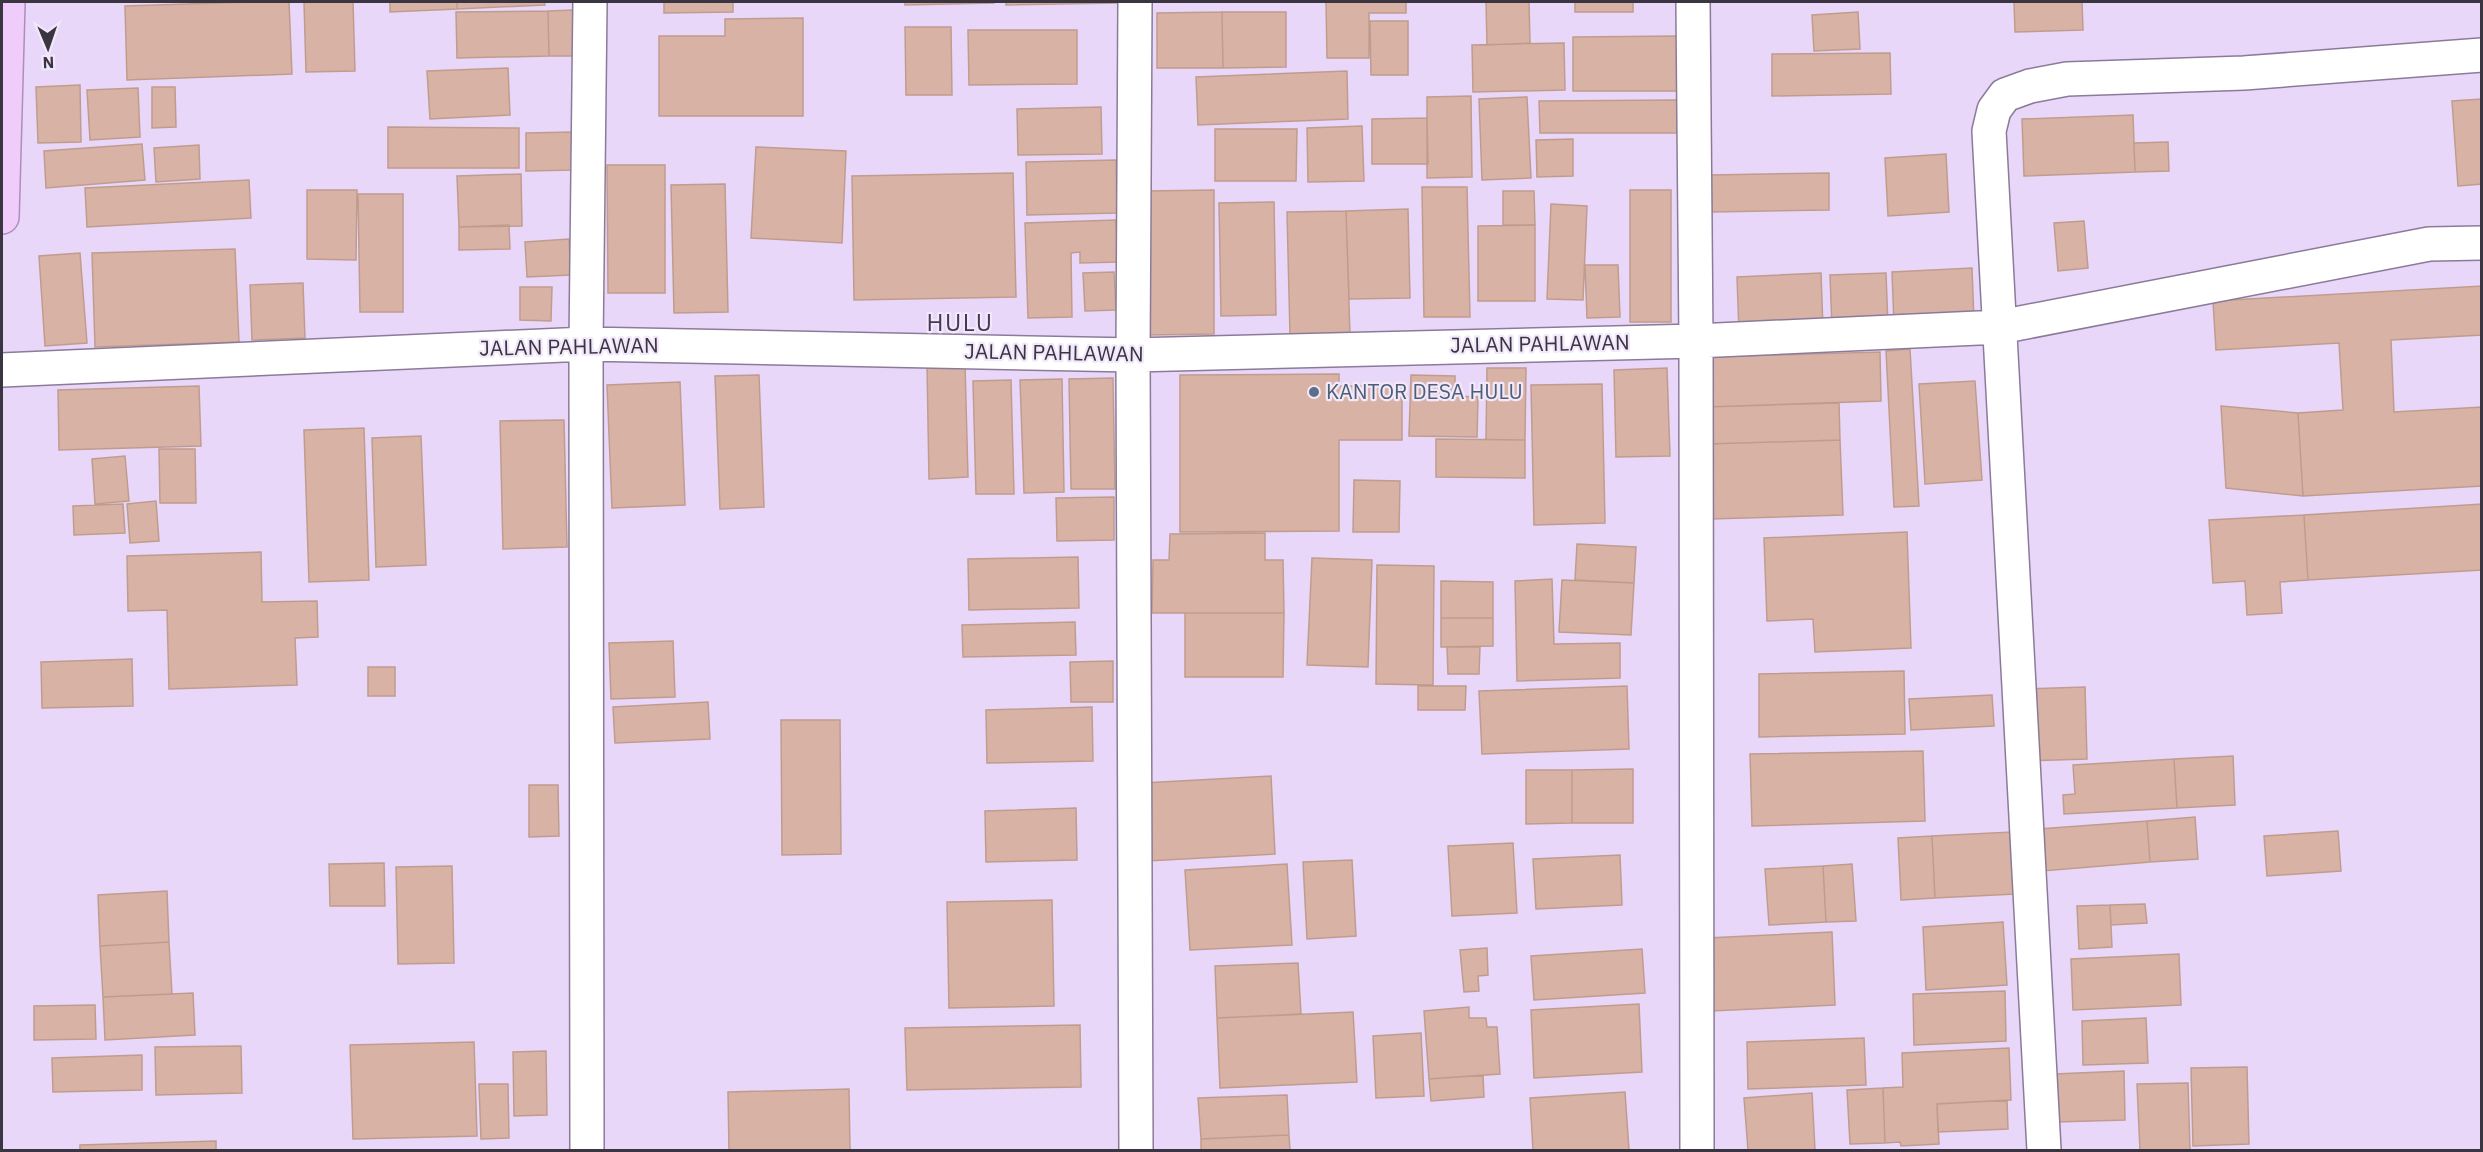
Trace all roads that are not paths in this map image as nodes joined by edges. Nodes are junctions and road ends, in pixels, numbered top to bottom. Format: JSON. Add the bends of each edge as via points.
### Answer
{"nodes":[{"id":1,"x":8,"y":2,"type":"edge"},
{"id":2,"x":590,"y":2,"type":"edge"},
{"id":3,"x":1135,"y":2,"type":"edge"},
{"id":4,"x":1693,"y":2,"type":"edge"},
{"id":5,"x":2481,"y":55,"type":"edge"},
{"id":6,"x":2,"y":217,"type":"edge"},
{"id":7,"x":2481,"y":243,"type":"edge"},
{"id":8,"x":2000,"y":327,"type":"junction"},
{"id":9,"x":1696,"y":341,"type":"junction"},
{"id":10,"x":586,"y":344,"type":"junction"},
{"id":11,"x":1133,"y":354,"type":"junction"},
{"id":12,"x":2,"y":370,"type":"edge"},
{"id":13,"x":587,"y":1150,"type":"edge"},
{"id":14,"x":1136,"y":1150,"type":"edge"},
{"id":15,"x":1697,"y":1150,"type":"edge"},
{"id":16,"x":2044,"y":1150,"type":"edge"}],
"edges":[{"from":1,"to":6,"type":"highway"},
{"from":2,"to":10,"type":"street"},
{"from":3,"to":11,"type":"street"},
{"from":4,"to":9,"type":"street"},
{"from":5,"to":8,"type":"street","via":[[2254,73],[2067,80],[2005,95],[1994,110],[1989,130]]},
{"from":7,"to":8,"type":"street","name":"JALAN PAHLAWAN","via":[[2429,244]]},
{"from":8,"to":9,"type":"street","name":"JALAN PAHLAWAN"},
{"from":8,"to":16,"type":"street"},
{"from":9,"to":11,"type":"street","name":"JALAN PAHLAWAN"},
{"from":9,"to":15,"type":"street"},
{"from":10,"to":11,"type":"street","name":"JALAN PAHLAWAN"},
{"from":10,"to":12,"type":"street","name":"JALAN PAHLAWAN"},
{"from":10,"to":13,"type":"street"},
{"from":11,"to":14,"type":"street"}]}
